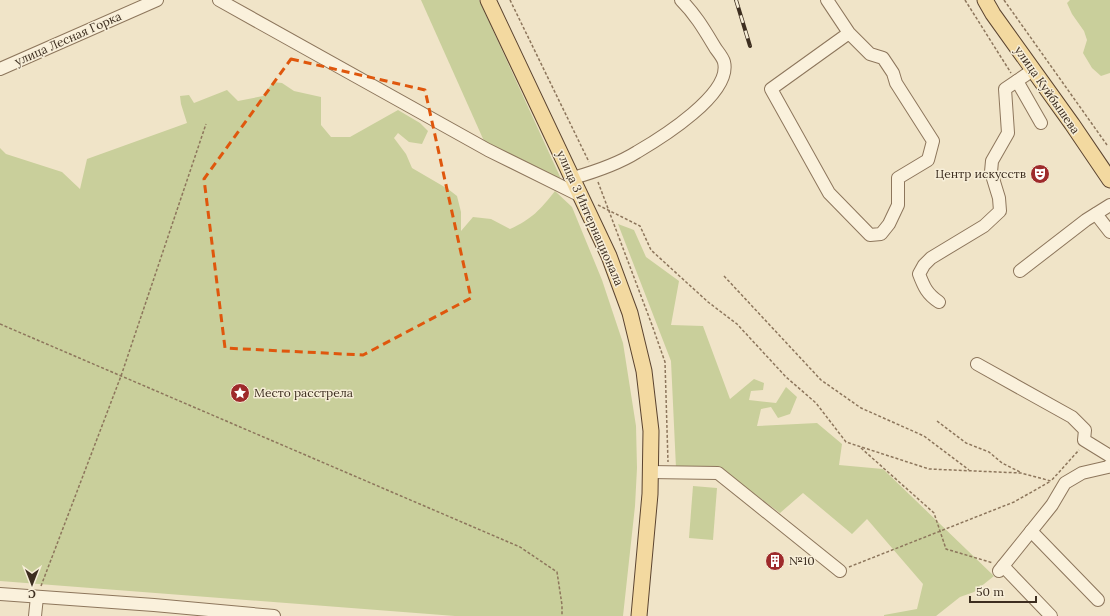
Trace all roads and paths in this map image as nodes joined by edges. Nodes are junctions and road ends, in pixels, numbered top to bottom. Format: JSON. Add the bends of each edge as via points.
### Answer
{"nodes":[{"id":1,"x":157,"y":0,"type":"edge"},
{"id":2,"x":219,"y":0,"type":"edge"},
{"id":3,"x":488,"y":0,"type":"edge"},
{"id":4,"x":681,"y":0,"type":"edge"},
{"id":5,"x":827,"y":0,"type":"edge"},
{"id":6,"x":965,"y":0,"type":"edge"},
{"id":7,"x":985,"y":0,"type":"edge"},
{"id":8,"x":1004,"y":0,"type":"edge"},
{"id":9,"x":849,"y":33,"type":"junction"},
{"id":10,"x":0,"y":69,"type":"edge"},
{"id":11,"x":1033,"y":70,"type":"junction"},
{"id":12,"x":1017,"y":82,"type":"junction"},
{"id":13,"x":1041,"y":123,"type":"dead end"},
{"id":14,"x":206,"y":124,"type":"dead end"},
{"id":15,"x":1107,"y":145,"type":"dead end"},
{"id":16,"x":572,"y":178,"type":"junction"},
{"id":17,"x":1110,"y":180,"type":"edge"},
{"id":18,"x":581,"y":196,"type":"junction"},
{"id":19,"x":1110,"y":205,"type":"edge"},
{"id":20,"x":1096,"y":214,"type":"junction"},
{"id":21,"x":1110,"y":232,"type":"edge"},
{"id":22,"x":1020,"y":271,"type":"dead end"},
{"id":23,"x":724,"y":276,"type":"dead end"},
{"id":24,"x":939,"y":302,"type":"dead end"},
{"id":25,"x":0,"y":324,"type":"edge"},
{"id":26,"x":977,"y":364,"type":"dead end"},
{"id":27,"x":121,"y":376,"type":"junction"},
{"id":28,"x":937,"y":421,"type":"dead end"},
{"id":29,"x":1087,"y":442,"type":"junction"},
{"id":30,"x":859,"y":447,"type":"junction"},
{"id":31,"x":1110,"y":456,"type":"edge"},
{"id":32,"x":1110,"y":465,"type":"edge"},
{"id":33,"x":969,"y":470,"type":"junction"},
{"id":34,"x":650,"y":472,"type":"junction"},
{"id":35,"x":1021,"y":473,"type":"junction"},
{"id":36,"x":1051,"y":481,"type":"junction"},
{"id":37,"x":941,"y":531,"type":"junction"},
{"id":38,"x":1031,"y":531,"type":"junction"},
{"id":39,"x":1001,"y":569,"type":"junction"},
{"id":40,"x":840,"y":570,"type":"joint"},
{"id":41,"x":0,"y":594,"type":"edge"},
{"id":42,"x":37,"y":597,"type":"junction"},
{"id":43,"x":1098,"y":600,"type":"dead end"},
{"id":44,"x":153,"y":611,"type":"edge"},
{"id":45,"x":36,"y":616,"type":"edge"},
{"id":46,"x":269,"y":616,"type":"edge"},
{"id":47,"x":562,"y":616,"type":"edge"},
{"id":48,"x":639,"y":616,"type":"edge"},
{"id":49,"x":1051,"y":616,"type":"edge"}],
"edges":[{"from":1,"to":10,"type":"street","name":"улица Лесная Горка"},
{"from":2,"to":18,"type":"street","via":[[488,150]]},
{"from":3,"to":16,"type":"main road","name":"улица 3 Интернационала"},
{"from":4,"to":16,"type":"street","via":[[693,12],[724,62],[724,78],[712,96],[693,114],[637,153],[594,172]]},
{"from":5,"to":9,"type":"street"},
{"from":6,"to":12,"type":"path"},
{"from":7,"to":11,"type":"main road","name":"улица Куйбышева"},
{"from":8,"to":15,"type":"path"},
{"from":9,"to":9,"type":"street","via":[[870,54],[884,58],[896,83],[933,141],[928,160],[898,178],[898,205],[889,224],[881,234],[875,235],[870,235],[829,193],[771,89]]},
{"from":11,"to":12,"type":"street"},
{"from":11,"to":17,"type":"main road","name":"улица Куйбышева"},
{"from":12,"to":13,"type":"street"},
{"from":12,"to":24,"type":"street","via":[[1005,89],[1008,133],[992,161],[991,172],[1000,211],[984,226],[931,258],[919,274],[930,296]]},
{"from":14,"to":27,"type":"path"},
{"from":16,"to":18,"type":"main road","name":"улица 3 Интернационала"},
{"from":18,"to":30,"type":"path","via":[[640,226],[651,250],[708,302],[737,324],[786,377],[816,403],[846,442]]},
{"from":18,"to":34,"type":"main road","name":"улица 3 Интернационала","via":[[609,256],[630,313],[644,371],[651,431]]},
{"from":19,"to":20,"type":"street"},
{"from":20,"to":21,"type":"street"},
{"from":20,"to":22,"type":"street"},
{"from":23,"to":33,"type":"path","via":[[821,380],[862,408],[924,436]]},
{"from":25,"to":27,"type":"path"},
{"from":26,"to":29,"type":"street","via":[[1072,417],[1085,430],[1084,440]]},
{"from":27,"to":42,"type":"path"},
{"from":27,"to":47,"type":"path","via":[[520,547],[556,572]]},
{"from":28,"to":35,"type":"path","via":[[966,443],[989,452],[1002,463]]},
{"from":29,"to":31,"type":"street"},
{"from":29,"to":36,"type":"path"},
{"from":30,"to":33,"type":"path","via":[[929,469]]},
{"from":30,"to":37,"type":"path","via":[[934,513]]},
{"from":32,"to":38,"type":"street","via":[[1082,473],[1065,483],[1052,505]]},
{"from":33,"to":35,"type":"path"},
{"from":34,"to":40,"type":"street","via":[[718,473]]},
{"from":34,"to":48,"type":"main road","name":"улица 3 Интернационала"},
{"from":35,"to":36,"type":"path"},
{"from":36,"to":37,"type":"path","via":[[1014,502]]},
{"from":37,"to":39,"type":"path","via":[[946,549]]},
{"from":37,"to":40,"type":"path"},
{"from":38,"to":39,"type":"street"},
{"from":38,"to":43,"type":"street"},
{"from":39,"to":49,"type":"street"},
{"from":41,"to":42,"type":"street"},
{"from":42,"to":44,"type":"street"},
{"from":42,"to":45,"type":"street"},
{"from":44,"to":46,"type":"street"}]}
